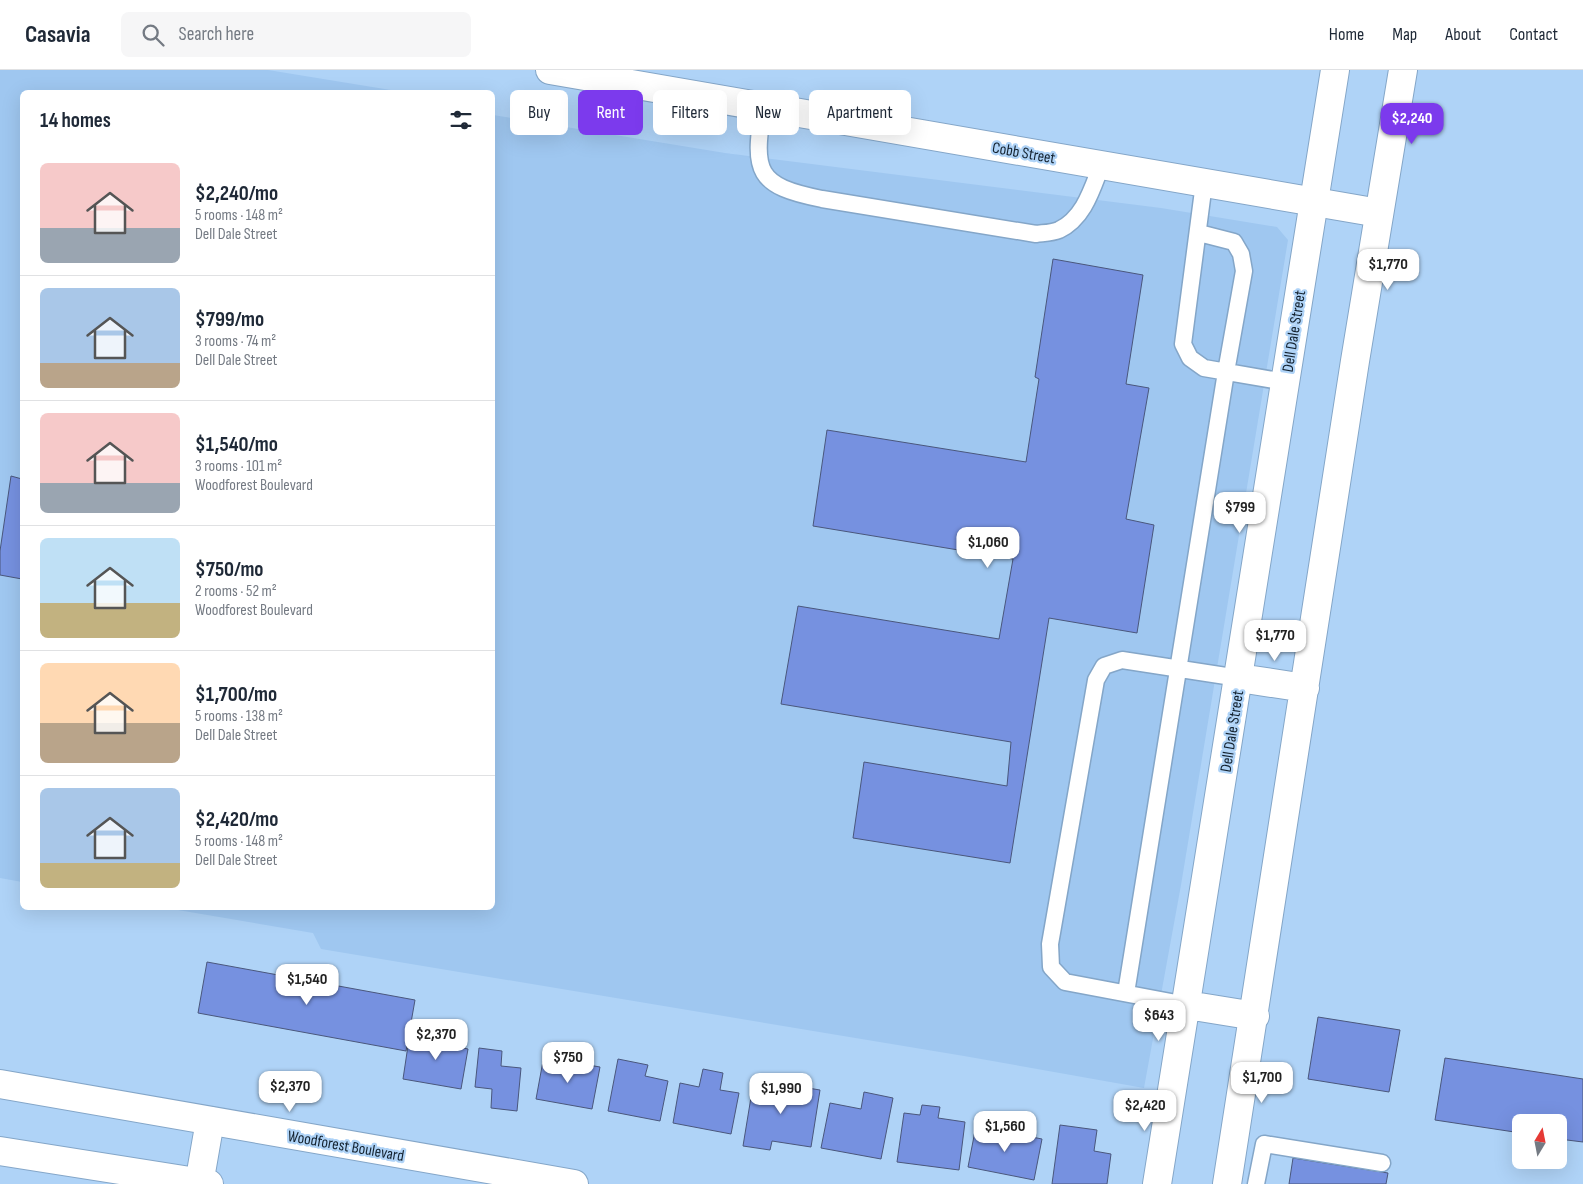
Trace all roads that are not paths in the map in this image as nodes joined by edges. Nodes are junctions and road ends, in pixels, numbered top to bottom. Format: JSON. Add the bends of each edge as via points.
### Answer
{"nodes":[{"id":1,"x":550,"y":70,"type":"edge"},
{"id":2,"x":1335,"y":70,"type":"edge"},
{"id":3,"x":1403,"y":70,"type":"edge"},
{"id":4,"x":737,"y":103,"type":"edge"},
{"id":5,"x":799,"y":114,"type":"edge"},
{"id":6,"x":760,"y":135,"type":"edge"},
{"id":7,"x":1101,"y":166,"type":"junction"},
{"id":8,"x":1204,"y":183,"type":"junction"},
{"id":9,"x":1314,"y":201,"type":"junction"},
{"id":10,"x":1379,"y":213,"type":"junction"},
{"id":11,"x":1199,"y":233,"type":"junction"},
{"id":12,"x":1226,"y":372,"type":"junction"},
{"id":13,"x":1285,"y":382,"type":"junction"},
{"id":14,"x":1179,"y":668,"type":"junction"},
{"id":15,"x":1239,"y":678,"type":"junction"},
{"id":16,"x":1305,"y":688,"type":"junction"},
{"id":17,"x":1126,"y":993,"type":"junction"},
{"id":18,"x":1186,"y":1005,"type":"junction"},
{"id":19,"x":1255,"y":1016,"type":"junction"},
{"id":20,"x":0,"y":1084,"type":"edge"},
{"id":21,"x":210,"y":1121,"type":"junction"},
{"id":22,"x":0,"y":1151,"type":"edge"},
{"id":23,"x":1382,"y":1163,"type":"dead end"},
{"id":24,"x":520,"y":1180,"type":"edge"},
{"id":25,"x":203,"y":1184,"type":"edge"},
{"id":26,"x":574,"y":1184,"type":"edge"},
{"id":27,"x":1157,"y":1184,"type":"edge"},
{"id":28,"x":1227,"y":1184,"type":"edge"},
{"id":29,"x":1256,"y":1184,"type":"edge"}],
"edges":[{"from":1,"to":4,"type":"main road","name":"Cobb Street"},
{"from":2,"to":9,"type":"main road","name":"Dell Dale Street"},
{"from":3,"to":10,"type":"main road"},
{"from":5,"to":7,"type":"main road","name":"Cobb Street"},
{"from":6,"to":7,"type":"lane","via":[[758,161],[768,179],[790,193],[1036,234],[1058,230],[1074,219],[1086,204]]},
{"from":7,"to":8,"type":"main road","name":"Cobb Street"},
{"from":8,"to":9,"type":"main road","name":"Cobb Street"},
{"from":8,"to":11,"type":"lane"},
{"from":9,"to":10,"type":"main road","name":"Cobb Street"},
{"from":9,"to":13,"type":"main road","name":"Dell Dale Street"},
{"from":10,"to":16,"type":"main road"},
{"from":11,"to":12,"type":"lane","via":[[1183,344],[1190,358],[1204,368]]},
{"from":11,"to":12,"type":"lane","via":[[1234,242],[1241,254],[1244,271]]},
{"from":12,"to":13,"type":"lane"},
{"from":12,"to":14,"type":"lane"},
{"from":13,"to":15,"type":"main road","name":"Dell Dale Street"},
{"from":14,"to":15,"type":"lane"},
{"from":14,"to":17,"type":"lane"},
{"from":14,"to":17,"type":"lane","via":[[1122,660],[1104,666],[1096,680],[1050,944],[1051,967],[1065,982]]},
{"from":15,"to":16,"type":"main road"},
{"from":15,"to":18,"type":"main road","name":"Dell Dale Street"},
{"from":16,"to":19,"type":"main road"},
{"from":17,"to":18,"type":"lane"},
{"from":18,"to":19,"type":"main road"},
{"from":18,"to":27,"type":"main road","name":"Dell Dale Street"},
{"from":19,"to":28,"type":"main road"},
{"from":20,"to":21,"type":"main road","name":"Woodforest Boulevard"},
{"from":21,"to":24,"type":"main road","name":"Woodforest Boulevard"},
{"from":21,"to":25,"type":"main road"},
{"from":22,"to":25,"type":"main road"},
{"from":23,"to":29,"type":"lane","via":[[1264,1144]]},
{"from":24,"to":26,"type":"main road","name":"Woodforest Boulevard"}]}
